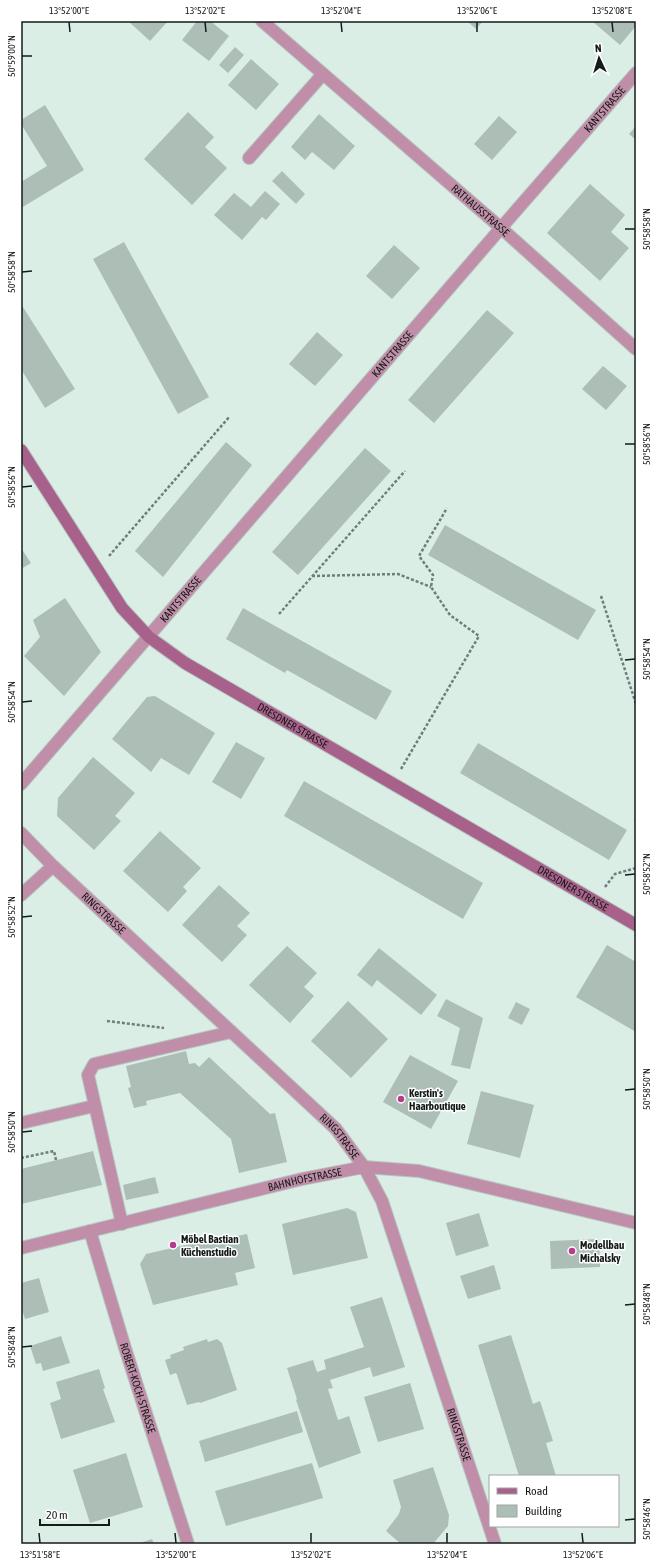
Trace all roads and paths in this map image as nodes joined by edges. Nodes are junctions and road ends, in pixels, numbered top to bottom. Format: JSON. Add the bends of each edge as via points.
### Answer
{"nodes":[{"id":1,"x":262,"y":21,"type":"edge"},
{"id":2,"x":636,"y":73,"type":"edge"},
{"id":3,"x":323,"y":74,"type":"junction"},
{"id":4,"x":249,"y":158,"type":"dead end"},
{"id":5,"x":501,"y":228,"type":"junction"},
{"id":6,"x":636,"y":349,"type":"edge"},
{"id":7,"x":230,"y":416,"type":"dead end"},
{"id":8,"x":21,"y":450,"type":"edge"},
{"id":9,"x":405,"y":471,"type":"dead end"},
{"id":10,"x":447,"y":508,"type":"dead end"},
{"id":11,"x":97,"y":569,"type":"junction"},
{"id":12,"x":312,"y":576,"type":"junction"},
{"id":13,"x":431,"y":587,"type":"junction"},
{"id":14,"x":601,"y":596,"type":"dead end"},
{"id":15,"x":279,"y":614,"type":"dead end"},
{"id":16,"x":149,"y":637,"type":"junction"},
{"id":17,"x":636,"y":704,"type":"edge"},
{"id":18,"x":393,"y":783,"type":"junction"},
{"id":19,"x":21,"y":784,"type":"edge"},
{"id":20,"x":21,"y":833,"type":"edge"},
{"id":21,"x":53,"y":866,"type":"junction"},
{"id":22,"x":636,"y":868,"type":"edge"},
{"id":23,"x":21,"y":895,"type":"edge"},
{"id":24,"x":595,"y":900,"type":"junction"},
{"id":25,"x":636,"y":924,"type":"edge"},
{"id":26,"x":107,"y":1021,"type":"dead end"},
{"id":27,"x":165,"y":1028,"type":"dead end"},
{"id":28,"x":232,"y":1032,"type":"junction"},
{"id":29,"x":94,"y":1106,"type":"junction"},
{"id":30,"x":21,"y":1123,"type":"edge"},
{"id":31,"x":21,"y":1158,"type":"edge"},
{"id":32,"x":56,"y":1160,"type":"dead end"},
{"id":33,"x":364,"y":1167,"type":"junction"},
{"id":34,"x":636,"y":1223,"type":"edge"},
{"id":35,"x":122,"y":1224,"type":"junction"},
{"id":36,"x":90,"y":1231,"type":"junction"},
{"id":37,"x":21,"y":1248,"type":"edge"},
{"id":38,"x":489,"y":1526,"type":"edge"},
{"id":39,"x":489,"y":1527,"type":"edge"},
{"id":40,"x":188,"y":1544,"type":"edge"},
{"id":41,"x":495,"y":1544,"type":"edge"}],
"edges":[{"from":1,"to":3,"type":"street","name":"RATHAUSSTRASSE"},
{"from":2,"to":5,"type":"street","name":"KANTSTRASSE"},
{"from":3,"to":4,"type":"street"},
{"from":3,"to":5,"type":"street","name":"RATHAUSSTRASSE"},
{"from":5,"to":6,"type":"street","name":"RATHAUSSTRASSE"},
{"from":5,"to":16,"type":"street","name":"KANTSTRASSE"},
{"from":7,"to":11,"type":"path"},
{"from":8,"to":11,"type":"street","name":"DRESDNER STRASSE"},
{"from":9,"to":12,"type":"path"},
{"from":10,"to":13,"type":"path","via":[[419,556],[433,575]]},
{"from":11,"to":16,"type":"street","name":"DRESDNER STRASSE","via":[[122,608]]},
{"from":12,"to":13,"type":"path","via":[[398,574]]},
{"from":12,"to":15,"type":"path"},
{"from":13,"to":18,"type":"path","via":[[450,616],[479,636]]},
{"from":14,"to":17,"type":"path"},
{"from":16,"to":18,"type":"street","name":"DRESDNER STRASSE","via":[[185,663]]},
{"from":16,"to":19,"type":"street"},
{"from":18,"to":24,"type":"street","name":"DRESDNER STRASSE"},
{"from":20,"to":21,"type":"street","name":"RINGSTRASSE"},
{"from":21,"to":23,"type":"street"},
{"from":21,"to":28,"type":"street","name":"RINGSTRASSE"},
{"from":22,"to":24,"type":"path","via":[[615,874]]},
{"from":24,"to":25,"type":"street","name":"DRESDNER STRASSE"},
{"from":26,"to":27,"type":"path"},
{"from":28,"to":29,"type":"street","via":[[94,1064],[88,1075]]},
{"from":28,"to":33,"type":"street","name":"RINGSTRASSE","via":[[336,1130]]},
{"from":29,"to":30,"type":"street"},
{"from":29,"to":35,"type":"street"},
{"from":31,"to":32,"type":"path","via":[[54,1151]]},
{"from":33,"to":34,"type":"street","name":"BAHNHOFSTRASSE","via":[[419,1171]]},
{"from":33,"to":35,"type":"street","name":"BAHNHOFSTRASSE","via":[[302,1179]]},
{"from":33,"to":38,"type":"street","name":"RINGSTRASSE","via":[[382,1201]]},
{"from":35,"to":36,"type":"street","name":"BAHNHOFSTRASSE"},
{"from":36,"to":37,"type":"street","name":"BAHNHOFSTRASSE"},
{"from":36,"to":40,"type":"street","name":"ROBERT-KOCH-STRASSE"},
{"from":39,"to":41,"type":"street","name":"RINGSTRASSE"}]}
